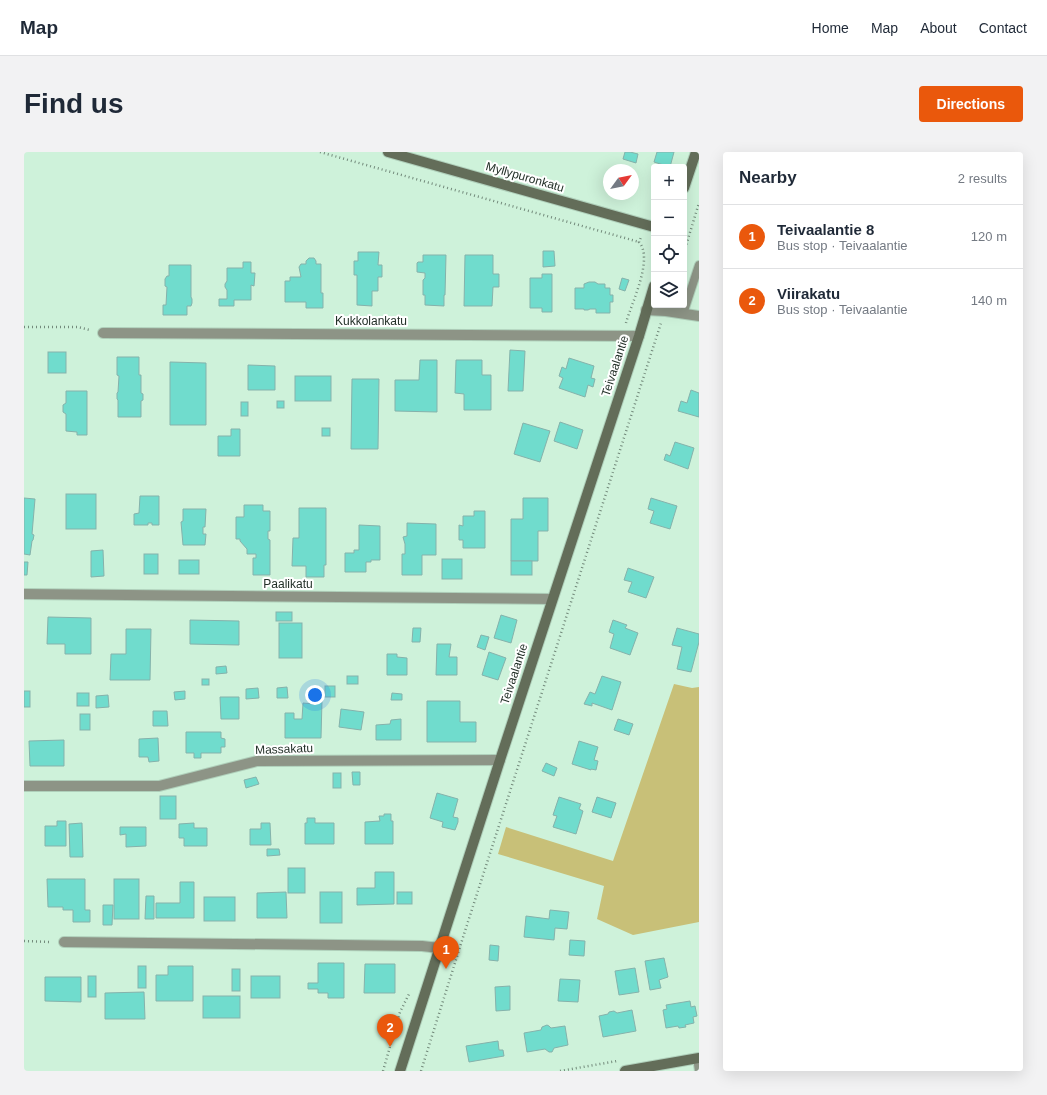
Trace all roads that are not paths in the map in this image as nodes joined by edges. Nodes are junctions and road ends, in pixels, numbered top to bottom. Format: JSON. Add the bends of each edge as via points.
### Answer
{"nodes":[{"id":1,"x":388,"y":152,"type":"edge"},
{"id":2,"x":696,"y":152,"type":"edge"},
{"id":3,"x":687,"y":179,"type":"edge"},
{"id":4,"x":651,"y":226,"type":"edge"},
{"id":5,"x":699,"y":265,"type":"edge"},
{"id":6,"x":651,"y":295,"type":"edge"},
{"id":7,"x":646,"y":310,"type":"junction"},
{"id":8,"x":683,"y":314,"type":"junction"},
{"id":9,"x":699,"y":316,"type":"edge"},
{"id":10,"x":103,"y":333,"type":"road end"},
{"id":11,"x":639,"y":336,"type":"junction"},
{"id":12,"x":24,"y":594,"type":"edge"},
{"id":13,"x":552,"y":599,"type":"junction"},
{"id":14,"x":500,"y":760,"type":"junction"},
{"id":15,"x":24,"y":786,"type":"edge"},
{"id":16,"x":64,"y":942,"type":"road end"},
{"id":17,"x":439,"y":948,"type":"junction"},
{"id":18,"x":698,"y":1058,"type":"edge"},
{"id":19,"x":400,"y":1071,"type":"edge"},
{"id":20,"x":625,"y":1071,"type":"edge"},
{"id":21,"x":699,"y":1071,"type":"edge"}],
"edges":[{"from":1,"to":4,"type":"main road","name":"Myllypuronkatu"},
{"from":2,"to":3,"type":"main road"},
{"from":5,"to":8,"type":"lane"},
{"from":6,"to":7,"type":"main road","name":"Teivaalantie"},
{"from":7,"to":8,"type":"street"},
{"from":7,"to":11,"type":"main road","name":"Teivaalantie"},
{"from":8,"to":9,"type":"street"},
{"from":10,"to":11,"type":"street","name":"Kukkolankatu"},
{"from":11,"to":13,"type":"main road","name":"Teivaalantie"},
{"from":12,"to":13,"type":"street","name":"Paalikatu"},
{"from":13,"to":14,"type":"main road","name":"Teivaalantie"},
{"from":14,"to":15,"type":"street","name":"Massakatu","via":[[258,761],[159,786]]},
{"from":14,"to":17,"type":"main road","name":"Teivaalantie"},
{"from":16,"to":17,"type":"street"},
{"from":17,"to":19,"type":"main road","name":"Teivaalantie"},
{"from":18,"to":20,"type":"main road"},
{"from":18,"to":21,"type":"lane"}]}
